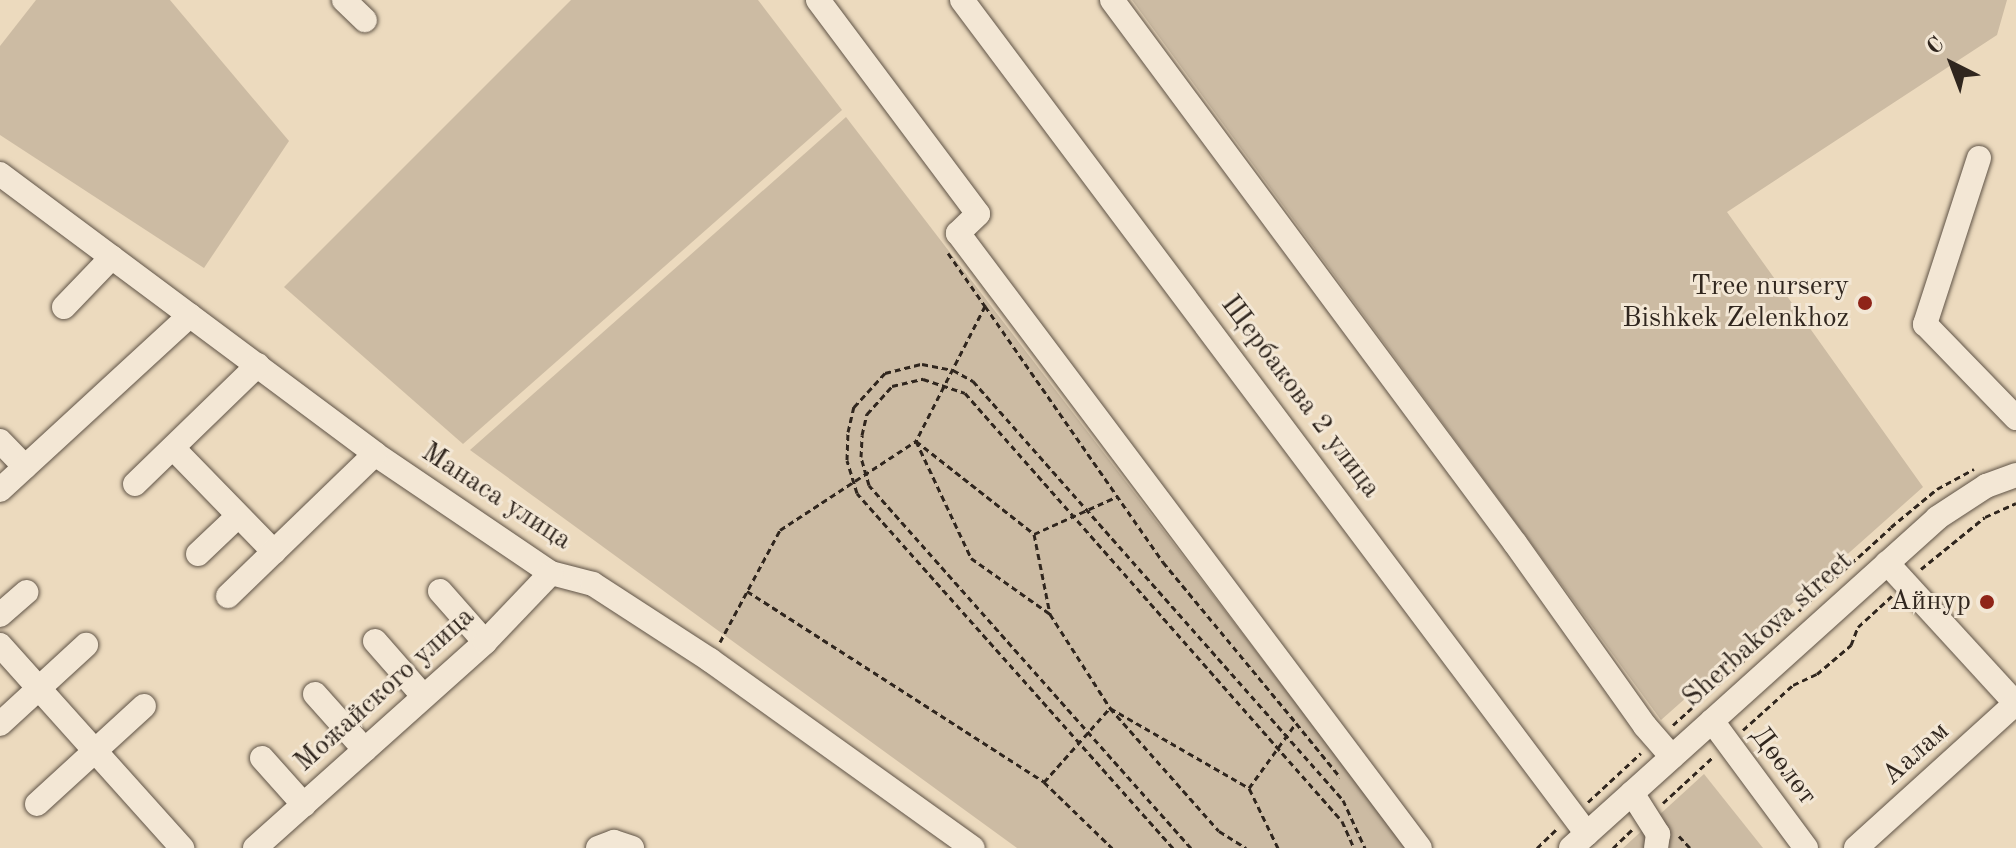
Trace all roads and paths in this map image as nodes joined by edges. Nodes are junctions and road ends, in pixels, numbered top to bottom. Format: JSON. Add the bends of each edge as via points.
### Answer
{"nodes":[{"id":1,"x":344,"y":0,"type":"edge"},
{"id":2,"x":818,"y":0,"type":"edge"},
{"id":3,"x":962,"y":0,"type":"edge"},
{"id":4,"x":1112,"y":0,"type":"edge"},
{"id":5,"x":365,"y":20,"type":"dead end"},
{"id":6,"x":1979,"y":158,"type":"dead end"},
{"id":7,"x":0,"y":174,"type":"edge"},
{"id":8,"x":958,"y":233,"type":"junction"},
{"id":9,"x":112,"y":257,"type":"junction"},
{"id":10,"x":985,"y":306,"type":"junction"},
{"id":11,"x":64,"y":307,"type":"dead end"},
{"id":12,"x":190,"y":315,"type":"junction"},
{"id":13,"x":258,"y":365,"type":"junction"},
{"id":14,"x":953,"y":370,"type":"junction"},
{"id":15,"x":946,"y":383,"type":"junction"},
{"id":16,"x":2016,"y":418,"type":"edge"},
{"id":17,"x":0,"y":441,"type":"edge"},
{"id":18,"x":916,"y":441,"type":"junction"},
{"id":19,"x":173,"y":448,"type":"junction"},
{"id":20,"x":375,"y":454,"type":"junction"},
{"id":21,"x":25,"y":467,"type":"junction"},
{"id":22,"x":865,"y":475,"type":"junction"},
{"id":23,"x":2016,"y":475,"type":"edge"},
{"id":24,"x":852,"y":483,"type":"junction"},
{"id":25,"x":135,"y":484,"type":"dead end"},
{"id":26,"x":0,"y":490,"type":"edge"},
{"id":27,"x":1120,"y":495,"type":"junction"},
{"id":28,"x":2016,"y":503,"type":"edge"},
{"id":29,"x":1087,"y":510,"type":"junction"},
{"id":30,"x":238,"y":516,"type":"junction"},
{"id":31,"x":1073,"y":516,"type":"junction"},
{"id":32,"x":1891,"y":527,"type":"dead end"},
{"id":33,"x":1034,"y":534,"type":"junction"},
{"id":34,"x":274,"y":552,"type":"junction"},
{"id":35,"x":198,"y":554,"type":"dead end"},
{"id":36,"x":1887,"y":563,"type":"junction"},
{"id":37,"x":551,"y":573,"type":"junction"},
{"id":38,"x":1906,"y":584,"type":"junction"},
{"id":39,"x":440,"y":591,"type":"dead end"},
{"id":40,"x":747,"y":591,"type":"junction"},
{"id":41,"x":26,"y":592,"type":"dead end"},
{"id":42,"x":228,"y":596,"type":"dead end"},
{"id":43,"x":1050,"y":614,"type":"junction"},
{"id":44,"x":0,"y":615,"type":"edge"},
{"id":45,"x":375,"y":641,"type":"dead end"},
{"id":46,"x":485,"y":642,"type":"junction"},
{"id":47,"x":0,"y":645,"type":"edge"},
{"id":48,"x":86,"y":645,"type":"dead end"},
{"id":49,"x":710,"y":660,"type":"junction"},
{"id":50,"x":39,"y":688,"type":"junction"},
{"id":51,"x":315,"y":694,"type":"dead end"},
{"id":52,"x":424,"y":697,"type":"junction"},
{"id":53,"x":2016,"y":704,"type":"edge"},
{"id":54,"x":144,"y":706,"type":"dead end"},
{"id":55,"x":1110,"y":708,"type":"junction"},
{"id":56,"x":1712,"y":721,"type":"junction"},
{"id":57,"x":1296,"y":723,"type":"junction"},
{"id":58,"x":0,"y":724,"type":"edge"},
{"id":59,"x":1088,"y":732,"type":"junction"},
{"id":60,"x":1286,"y":736,"type":"junction"},
{"id":61,"x":1079,"y":743,"type":"junction"},
{"id":62,"x":1729,"y":743,"type":"junction"},
{"id":63,"x":1667,"y":746,"type":"junction"},
{"id":64,"x":1278,"y":748,"type":"junction"},
{"id":65,"x":365,"y":750,"type":"junction"},
{"id":66,"x":95,"y":751,"type":"junction"},
{"id":67,"x":262,"y":758,"type":"dead end"},
{"id":68,"x":1342,"y":780,"type":"dead end"},
{"id":69,"x":1044,"y":782,"type":"junction"},
{"id":70,"x":1249,"y":788,"type":"junction"},
{"id":71,"x":1632,"y":793,"type":"junction"},
{"id":72,"x":37,"y":804,"type":"dead end"},
{"id":73,"x":304,"y":805,"type":"junction"},
{"id":74,"x":1648,"y":816,"type":"junction"},
{"id":75,"x":1579,"y":841,"type":"edge"},
{"id":76,"x":182,"y":848,"type":"edge"},
{"id":77,"x":255,"y":848,"type":"edge"},
{"id":78,"x":598,"y":848,"type":"edge"},
{"id":79,"x":632,"y":848,"type":"edge"},
{"id":80,"x":973,"y":848,"type":"edge"},
{"id":81,"x":1112,"y":848,"type":"edge"},
{"id":82,"x":1173,"y":848,"type":"edge"},
{"id":83,"x":1191,"y":848,"type":"edge"},
{"id":84,"x":1246,"y":848,"type":"edge"},
{"id":85,"x":1278,"y":848,"type":"edge"},
{"id":86,"x":1354,"y":848,"type":"edge"},
{"id":87,"x":1365,"y":848,"type":"edge"},
{"id":88,"x":1420,"y":848,"type":"edge"},
{"id":89,"x":1613,"y":848,"type":"edge"},
{"id":90,"x":1656,"y":848,"type":"edge"},
{"id":91,"x":1806,"y":848,"type":"edge"},
{"id":92,"x":1856,"y":848,"type":"edge"}],
"edges":[{"from":1,"to":5,"type":"street"},
{"from":2,"to":8,"type":"street","via":[[978,214]]},
{"from":3,"to":75,"type":"street","name":"Щербакова 2 улица"},
{"from":4,"to":63,"type":"street","via":[[1645,726]]},
{"from":6,"to":16,"type":"street","via":[[1925,324]]},
{"from":7,"to":9,"type":"street","name":"Манаса улица"},
{"from":8,"to":10,"type":"path","via":[[946,256]]},
{"from":8,"to":88,"type":"street"},
{"from":9,"to":11,"type":"street"},
{"from":9,"to":12,"type":"street","name":"Манаса улица"},
{"from":10,"to":14,"type":"path"},
{"from":10,"to":27,"type":"path"},
{"from":12,"to":13,"type":"street","name":"Манаса улица"},
{"from":12,"to":21,"type":"street"},
{"from":13,"to":19,"type":"street"},
{"from":13,"to":20,"type":"street","name":"Манаса улица"},
{"from":14,"to":15,"type":"path"},
{"from":14,"to":24,"type":"path","via":[[903,366],[867,388],[854,407],[848,432]]},
{"from":14,"to":29,"type":"path","via":[[973,381]]},
{"from":15,"to":18,"type":"path"},
{"from":15,"to":22,"type":"path","via":[[907,380],[878,399],[862,435]]},
{"from":15,"to":31,"type":"path","via":[[965,393]]},
{"from":17,"to":21,"type":"street"},
{"from":18,"to":22,"type":"path"},
{"from":18,"to":33,"type":"path"},
{"from":18,"to":43,"type":"path","via":[[971,558]]},
{"from":19,"to":25,"type":"street"},
{"from":19,"to":30,"type":"street"},
{"from":20,"to":34,"type":"street"},
{"from":20,"to":37,"type":"street","name":"Манаса улица"},
{"from":21,"to":26,"type":"street"},
{"from":22,"to":24,"type":"path"},
{"from":22,"to":59,"type":"path"},
{"from":23,"to":36,"type":"street","name":"Sherbakova street","via":[[1961,501]]},
{"from":24,"to":40,"type":"path","via":[[780,530]]},
{"from":24,"to":61,"type":"path"},
{"from":27,"to":29,"type":"path"},
{"from":27,"to":57,"type":"path","via":[[1163,562]]},
{"from":28,"to":38,"type":"path","via":[[1985,517]]},
{"from":29,"to":31,"type":"path"},
{"from":29,"to":60,"type":"path"},
{"from":30,"to":34,"type":"street"},
{"from":30,"to":35,"type":"street"},
{"from":31,"to":33,"type":"path"},
{"from":31,"to":64,"type":"path"},
{"from":32,"to":63,"type":"path"},
{"from":33,"to":43,"type":"path"},
{"from":34,"to":42,"type":"street"},
{"from":36,"to":38,"type":"street"},
{"from":36,"to":56,"type":"street","name":"Sherbakova street"},
{"from":37,"to":46,"type":"street","name":"Можайского улица"},
{"from":37,"to":49,"type":"street","name":"Манаса улица","via":[[593,584]]},
{"from":38,"to":53,"type":"street"},
{"from":38,"to":62,"type":"path","via":[[1858,627],[1851,645],[1817,674],[1793,685]]},
{"from":39,"to":46,"type":"street"},
{"from":40,"to":49,"type":"path"},
{"from":40,"to":69,"type":"path"},
{"from":41,"to":44,"type":"street"},
{"from":43,"to":55,"type":"path"},
{"from":45,"to":52,"type":"street"},
{"from":46,"to":52,"type":"street","name":"Можайского улица"},
{"from":47,"to":50,"type":"street"},
{"from":48,"to":50,"type":"street"},
{"from":49,"to":80,"type":"street","name":"Манаса улица"},
{"from":50,"to":58,"type":"street"},
{"from":50,"to":66,"type":"street"},
{"from":51,"to":65,"type":"street"},
{"from":52,"to":65,"type":"street","name":"Можайского улица"},
{"from":53,"to":92,"type":"street","name":"Аалам"},
{"from":54,"to":66,"type":"street"},
{"from":55,"to":59,"type":"path"},
{"from":55,"to":70,"type":"path"},
{"from":55,"to":84,"type":"path","via":[[1219,831]]},
{"from":56,"to":62,"type":"street","name":"Дөөлөт"},
{"from":56,"to":63,"type":"street","name":"Sherbakova street"},
{"from":57,"to":60,"type":"path"},
{"from":57,"to":68,"type":"path"},
{"from":59,"to":61,"type":"path"},
{"from":59,"to":83,"type":"path"},
{"from":60,"to":64,"type":"path"},
{"from":60,"to":87,"type":"path","via":[[1343,800]]},
{"from":61,"to":69,"type":"path"},
{"from":61,"to":82,"type":"path"},
{"from":62,"to":74,"type":"path"},
{"from":62,"to":91,"type":"street","name":"Дөөлөт"},
{"from":63,"to":71,"type":"street","name":"Sherbakova street"},
{"from":64,"to":70,"type":"path"},
{"from":64,"to":86,"type":"path","via":[[1342,821]]},
{"from":65,"to":73,"type":"street","name":"Можайского улица"},
{"from":66,"to":72,"type":"street"},
{"from":66,"to":76,"type":"street"},
{"from":67,"to":73,"type":"street"},
{"from":69,"to":81,"type":"path"},
{"from":70,"to":85,"type":"path"},
{"from":71,"to":74,"type":"street"},
{"from":71,"to":75,"type":"street","name":"Sherbakova street"},
{"from":73,"to":77,"type":"street","name":"Можайского улица"},
{"from":74,"to":89,"type":"path"},
{"from":74,"to":90,"type":"street","via":[[1658,834]]},
{"from":78,"to":79,"type":"street","via":[[614,842]]}]}
